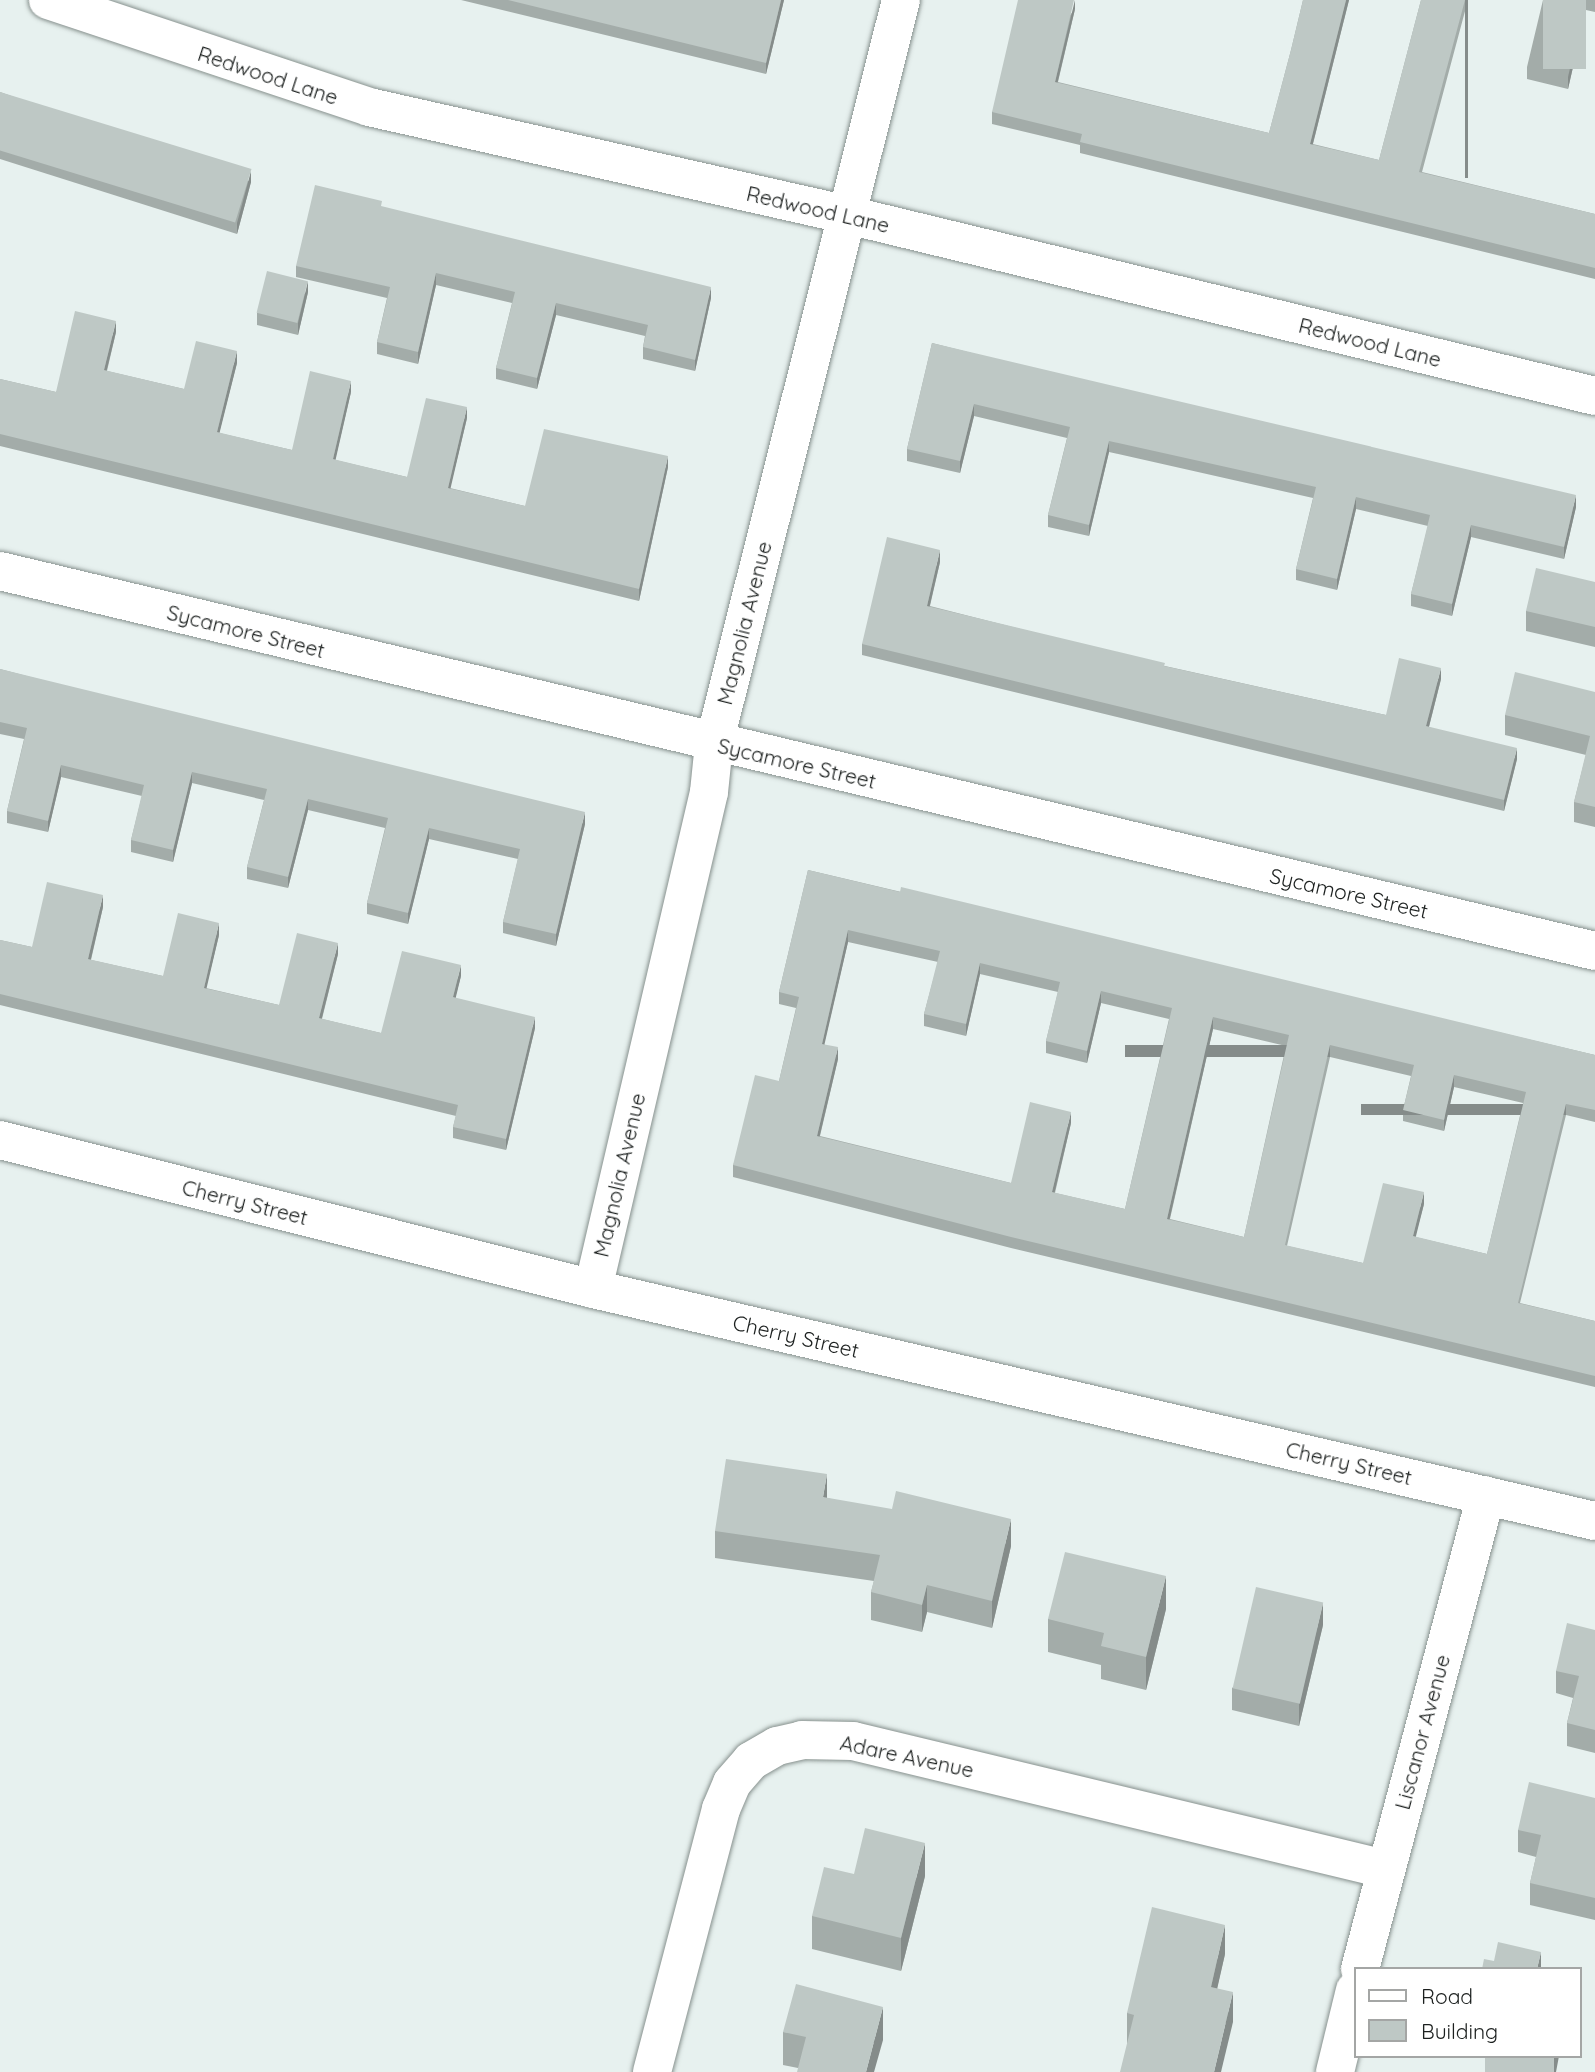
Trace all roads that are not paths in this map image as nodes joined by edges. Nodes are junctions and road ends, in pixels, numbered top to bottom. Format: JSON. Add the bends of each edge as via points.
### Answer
{"nodes":[{"id":1,"x":48,"y":0,"type":"edge"},
{"id":2,"x":901,"y":0,"type":"edge"},
{"id":3,"x":848,"y":215,"type":"junction"},
{"id":4,"x":1595,"y":396,"type":"edge"},
{"id":5,"x":0,"y":572,"type":"edge"},
{"id":6,"x":714,"y":744,"type":"junction"},
{"id":7,"x":1595,"y":951,"type":"edge"},
{"id":8,"x":0,"y":1140,"type":"edge"},
{"id":9,"x":593,"y":1289,"type":"junction"},
{"id":10,"x":1486,"y":1495,"type":"junction"},
{"id":11,"x":1595,"y":1521,"type":"edge"},
{"id":12,"x":1385,"y":1869,"type":"junction"},
{"id":13,"x":1360,"y":1967,"type":"edge"},
{"id":14,"x":1354,"y":1994,"type":"edge"},
{"id":15,"x":652,"y":2072,"type":"edge"},
{"id":16,"x":1335,"y":2072,"type":"edge"}],
"edges":[{"from":1,"to":3,"type":"street","name":"Redwood Lane","via":[[369,107]]},
{"from":2,"to":3,"type":"street","name":"Magnolia Avenue"},
{"from":3,"to":4,"type":"street","name":"Redwood Lane"},
{"from":3,"to":6,"type":"street","name":"Magnolia Avenue"},
{"from":5,"to":6,"type":"street","name":"Sycamore Street"},
{"from":6,"to":7,"type":"street","name":"Sycamore Street"},
{"from":6,"to":9,"type":"street","name":"Magnolia Avenue","via":[[709,792]]},
{"from":8,"to":9,"type":"street","name":"Cherry Street"},
{"from":9,"to":10,"type":"street","name":"Cherry Street"},
{"from":10,"to":11,"type":"street","name":"Cherry Street"},
{"from":10,"to":12,"type":"street","name":"Liscanor Avenue"},
{"from":12,"to":13,"type":"street","name":"Liscanor Avenue"},
{"from":12,"to":15,"type":"street","name":"Adare Avenue","via":[[853,1741],[802,1740],[777,1746],[751,1760],[732,1783],[721,1809]]},
{"from":14,"to":16,"type":"street"}]}
